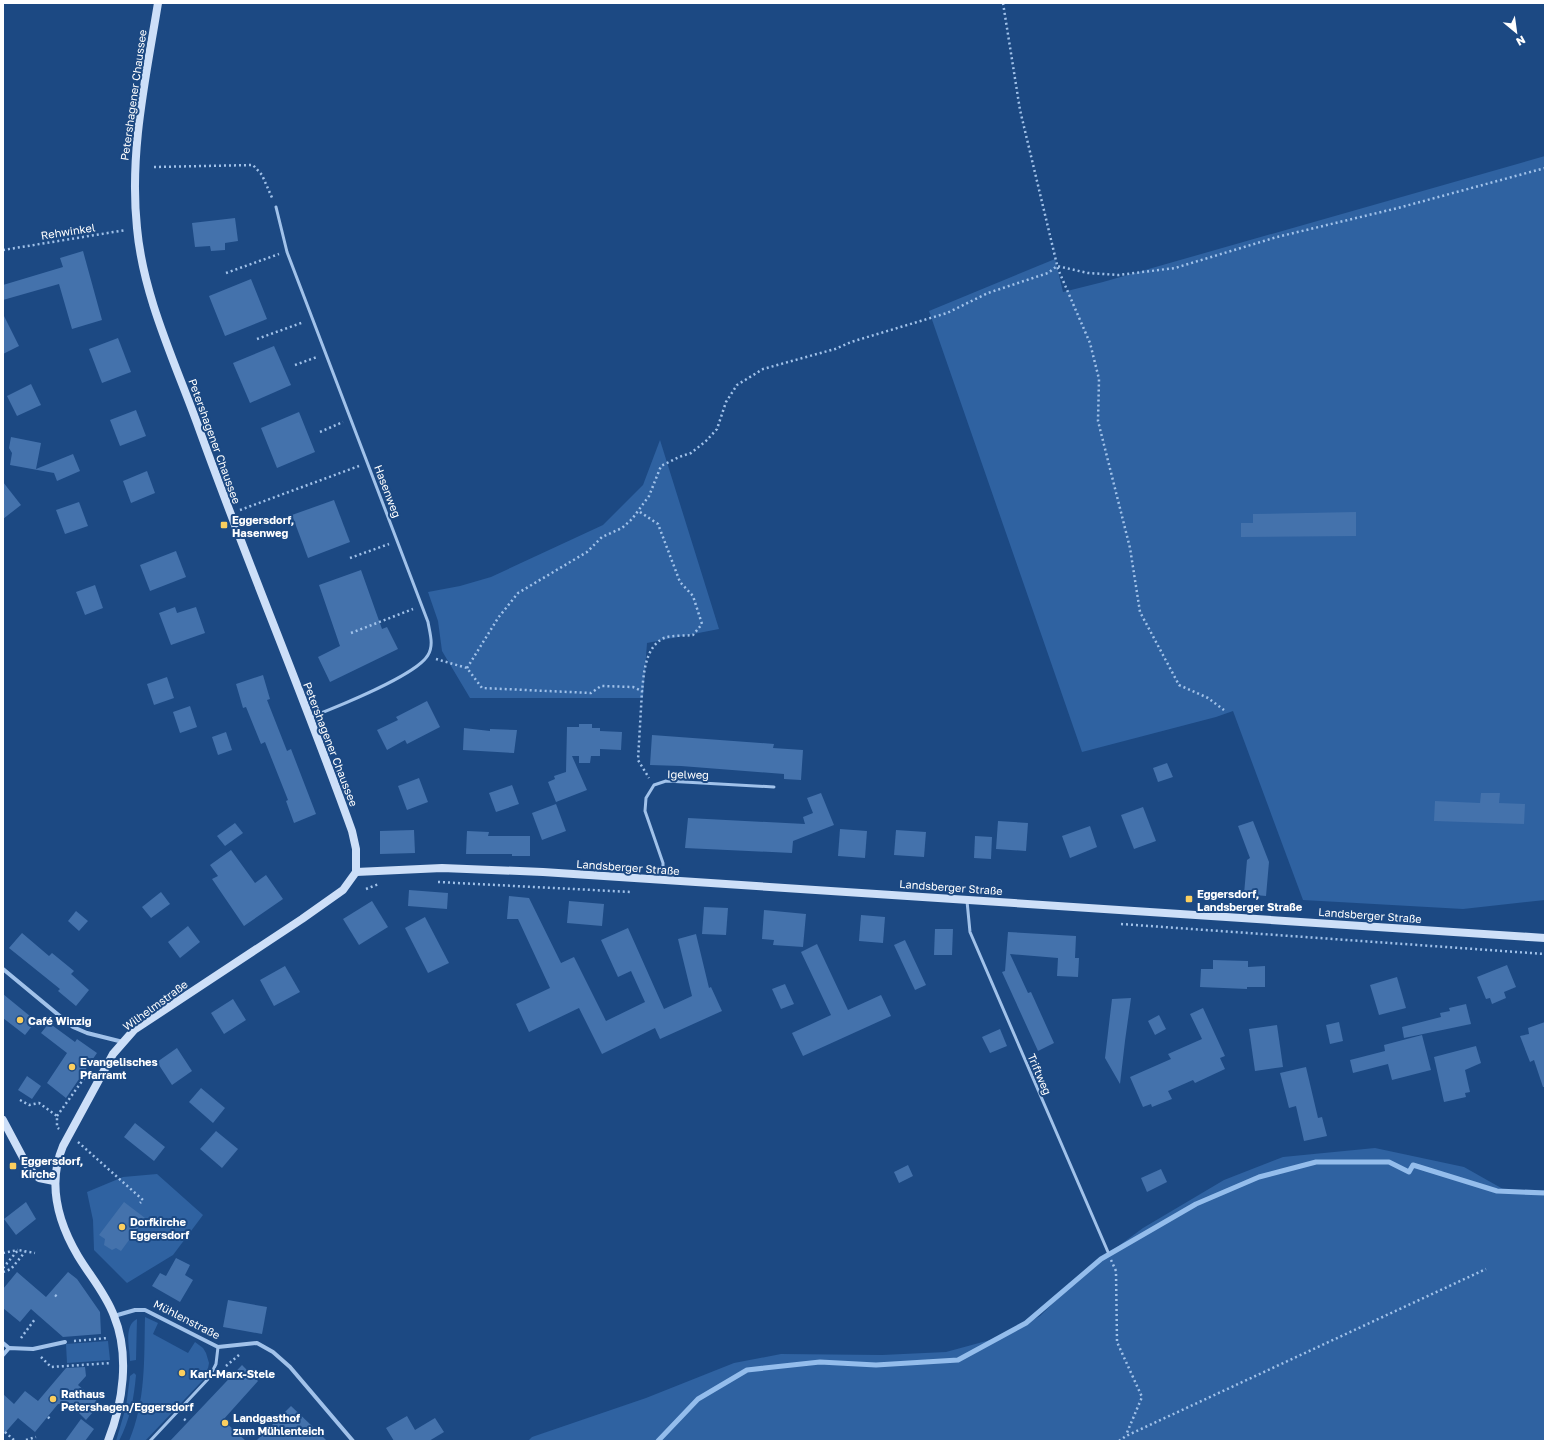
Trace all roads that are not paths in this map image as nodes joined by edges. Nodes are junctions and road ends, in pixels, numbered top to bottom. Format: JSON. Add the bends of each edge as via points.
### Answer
{"nodes":[{"id":1,"x":158,"y":3,"type":"edge"},
{"id":2,"x":276,"y":207,"type":"road end"},
{"id":3,"x":310,"y":717,"type":"junction"},
{"id":4,"x":774,"y":787,"type":"dead end"},
{"id":5,"x":356,"y":872,"type":"junction"},
{"id":6,"x":663,"y":880,"type":"junction"},
{"id":7,"x":967,"y":899,"type":"junction"},
{"id":8,"x":1545,"y":938,"type":"edge"},
{"id":9,"x":3,"y":969,"type":"edge"},
{"id":10,"x":123,"y":1042,"type":"junction"},
{"id":11,"x":3,"y":1120,"type":"edge"},
{"id":12,"x":54,"y":1181,"type":"junction"},
{"id":13,"x":1108,"y":1252,"type":"dead end"},
{"id":14,"x":114,"y":1316,"type":"junction"},
{"id":15,"x":65,"y":1342,"type":"road end"},
{"id":16,"x":3,"y":1343,"type":"edge"},
{"id":17,"x":11,"y":1348,"type":"junction"},
{"id":18,"x":218,"y":1348,"type":"junction"},
{"id":19,"x":3,"y":1355,"type":"edge"},
{"id":20,"x":108,"y":1441,"type":"edge"},
{"id":21,"x":150,"y":1441,"type":"edge"},
{"id":22,"x":352,"y":1441,"type":"edge"}],
"edges":[{"from":1,"to":3,"type":"main road","name":"Petershagener Chaussee","via":[[136,147],[134,184],[140,250],[155,308]]},
{"from":2,"to":3,"type":"lane","name":"Hasenweg","via":[[287,252],[428,622],[432,646],[428,657],[412,670]]},
{"from":3,"to":5,"type":"main road","name":"Petershagener Chaussee","via":[[352,830],[356,849]]},
{"from":4,"to":6,"type":"lane","name":"Igelweg","via":[[666,781],[654,785],[646,798],[645,811],[663,863]]},
{"from":5,"to":6,"type":"main road","name":"Landsberger Straße","via":[[442,868]]},
{"from":5,"to":10,"type":"main road","name":"Wilhelmstraße","via":[[343,890],[134,1030]]},
{"from":6,"to":7,"type":"main road","name":"Landsberger Straße"},
{"from":7,"to":8,"type":"main road","name":"Landsberger Straße"},
{"from":7,"to":13,"type":"lane","name":"Triftweg","via":[[970,932]]},
{"from":9,"to":10,"type":"street","via":[[73,1027]]},
{"from":10,"to":12,"type":"main road","name":"Wilhelmstraße","via":[[113,1054],[69,1135],[58,1159]]},
{"from":11,"to":12,"type":"main road","via":[[29,1169],[39,1178]]},
{"from":12,"to":14,"type":"main road","name":"Wilhelmstraße","via":[[58,1210],[69,1238]]},
{"from":14,"to":18,"type":"street","name":"Mühlenstraße","via":[[135,1310],[150,1311]]},
{"from":14,"to":20,"type":"main road","name":"Wilhelmstraße","via":[[122,1340],[122,1387],[119,1409]]},
{"from":15,"to":17,"type":"street","via":[[33,1349]]},
{"from":16,"to":17,"type":"street"},
{"from":17,"to":19,"type":"street"},
{"from":18,"to":21,"type":"lane","via":[[216,1364],[210,1378]]},
{"from":18,"to":22,"type":"street","name":"Mühlenstraße","via":[[258,1343],[273,1352],[290,1367]]}]}
